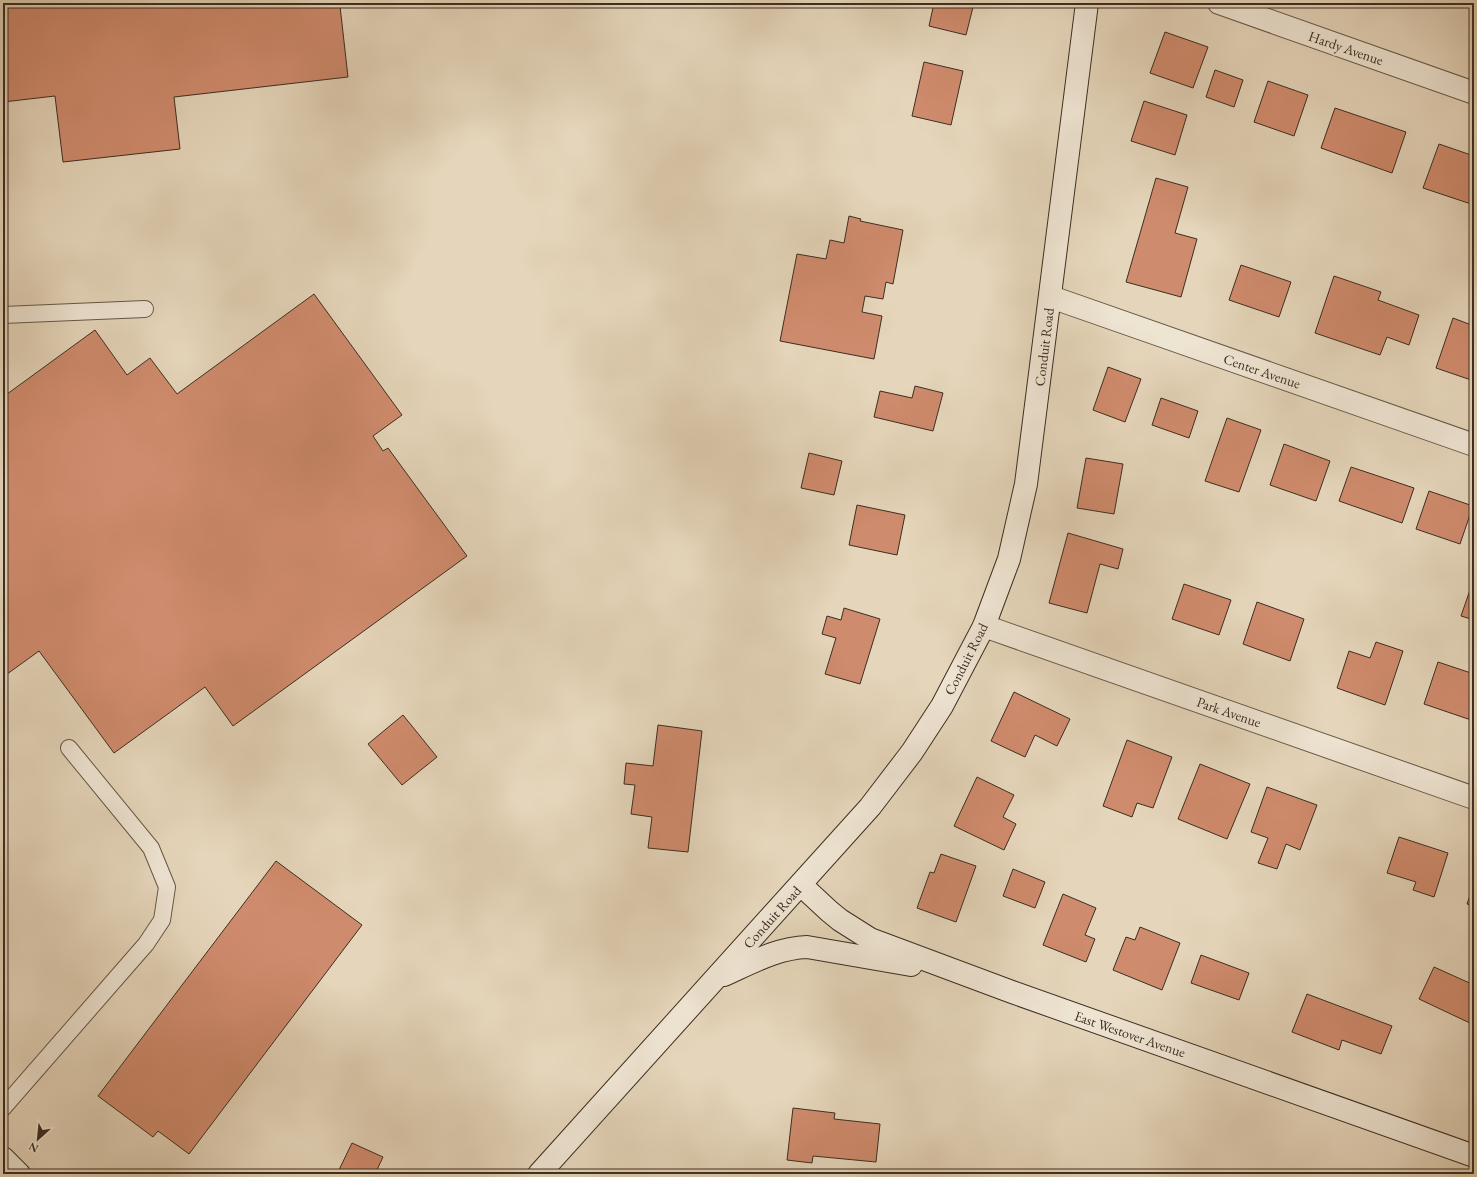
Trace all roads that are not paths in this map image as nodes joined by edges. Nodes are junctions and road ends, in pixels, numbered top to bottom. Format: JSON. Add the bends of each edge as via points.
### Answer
{"nodes":[{"id":1,"x":1087,"y":3,"type":"edge"},
{"id":2,"x":1218,"y":3,"type":"edge"},
{"id":3,"x":1474,"y":92,"type":"edge"},
{"id":4,"x":1051,"y":297,"type":"junction"},
{"id":5,"x":145,"y":309,"type":"dead end"},
{"id":6,"x":3,"y":315,"type":"edge"},
{"id":7,"x":1474,"y":445,"type":"edge"},
{"id":8,"x":984,"y":626,"type":"junction"},
{"id":9,"x":69,"y":748,"type":"dead end"},
{"id":10,"x":1474,"y":798,"type":"edge"},
{"id":11,"x":801,"y":885,"type":"junction"},
{"id":12,"x":963,"y":975,"type":"junction"},
{"id":13,"x":716,"y":979,"type":"junction"},
{"id":14,"x":3,"y":1108,"type":"edge"},
{"id":15,"x":1474,"y":1156,"type":"edge"},
{"id":16,"x":3,"y":1158,"type":"edge"},
{"id":17,"x":19,"y":1174,"type":"edge"},
{"id":18,"x":539,"y":1174,"type":"edge"}],
"edges":[{"from":1,"to":4,"type":"street","name":"Conduit Road"},
{"from":2,"to":3,"type":"street","name":"Hardy Avenue"},
{"from":4,"to":7,"type":"street","name":"Center Avenue"},
{"from":4,"to":8,"type":"street","name":"Conduit Road","via":[[1026,484],[1010,559]]},
{"from":5,"to":6,"type":"lane"},
{"from":8,"to":10,"type":"street","name":"Park Avenue"},
{"from":8,"to":11,"type":"street","name":"Conduit Road","via":[[942,706],[912,752],[870,807]]},
{"from":9,"to":14,"type":"lane","via":[[151,848],[167,887],[162,920],[146,944]]},
{"from":11,"to":12,"type":"street","name":"East Westover Avenue","via":[[834,916],[870,939]]},
{"from":11,"to":13,"type":"street","name":"Conduit Road"},
{"from":12,"to":13,"type":"street","via":[[807,947],[777,952]]},
{"from":12,"to":15,"type":"street","name":"East Westover Avenue"},
{"from":13,"to":18,"type":"street","name":"Conduit Road"},
{"from":16,"to":17,"type":"street"}]}
